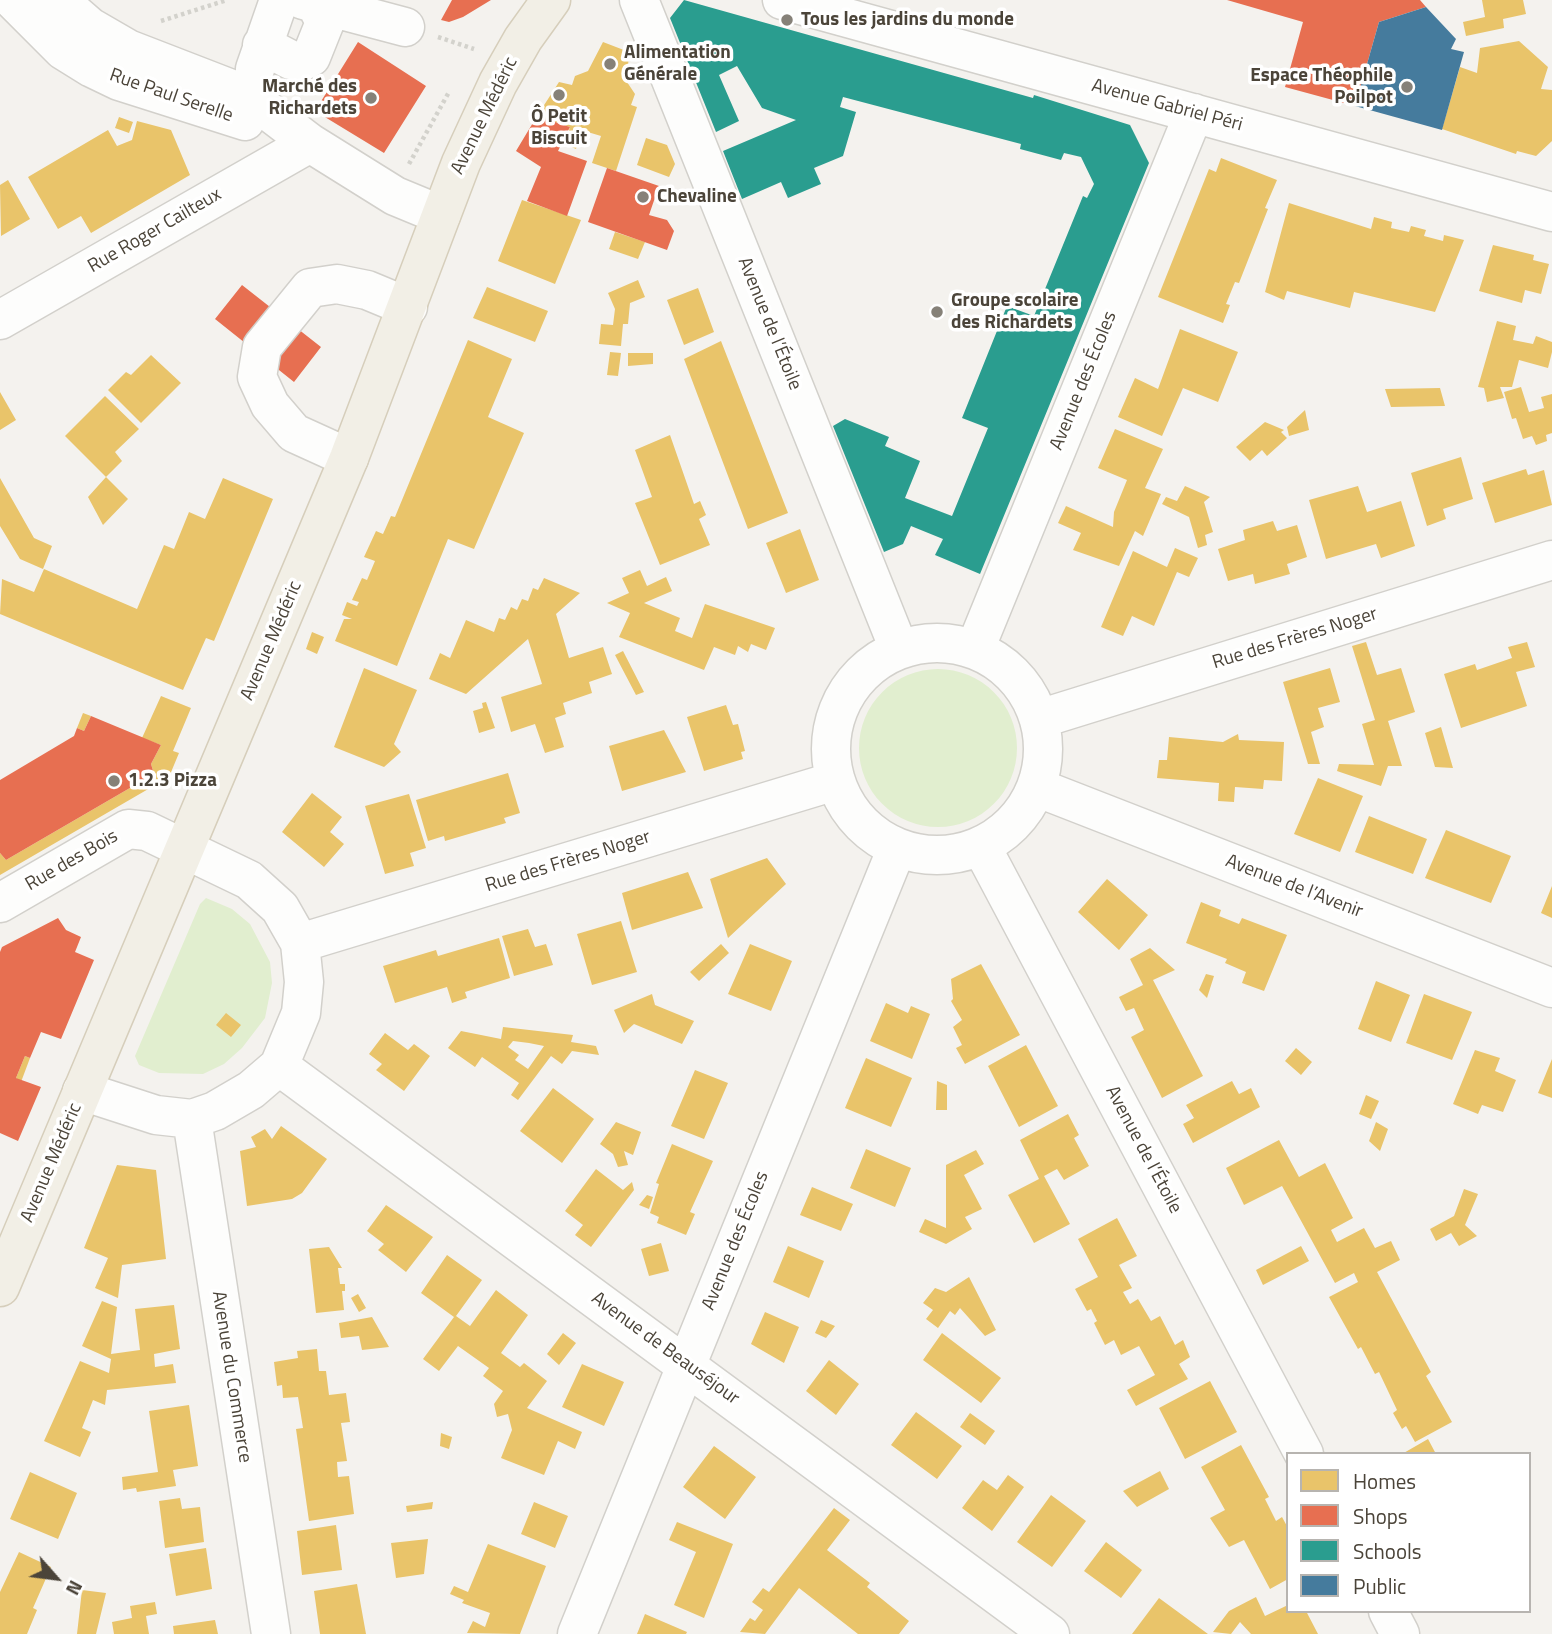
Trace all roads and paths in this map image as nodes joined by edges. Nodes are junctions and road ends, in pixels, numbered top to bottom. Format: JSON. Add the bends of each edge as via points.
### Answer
{"nodes":[{"id":1,"x":13,"y":0,"type":"edge"},
{"id":2,"x":227,"y":0,"type":"edge"},
{"id":3,"x":551,"y":0,"type":"edge"},
{"id":4,"x":639,"y":0,"type":"edge"},
{"id":5,"x":782,"y":0,"type":"edge"},
{"id":6,"x":299,"y":1,"type":"edge"},
{"id":7,"x":54,"y":11,"type":"edge"},
{"id":8,"x":405,"y":27,"type":"dead end"},
{"id":9,"x":115,"y":41,"type":"junction"},
{"id":10,"x":262,"y":45,"type":"junction"},
{"id":11,"x":474,"y":49,"type":"dead end"},
{"id":12,"x":468,"y":60,"type":"dead end"},
{"id":13,"x":456,"y":81,"type":"dead end"},
{"id":14,"x":247,"y":94,"type":"junction"},
{"id":15,"x":1194,"y":113,"type":"junction"},
{"id":16,"x":310,"y":143,"type":"junction"},
{"id":17,"x":395,"y":196,"type":"junction"},
{"id":18,"x":1552,"y":212,"type":"edge"},
{"id":19,"x":441,"y":215,"type":"junction"},
{"id":20,"x":408,"y":307,"type":"junction"},
{"id":21,"x":0,"y":320,"type":"edge"},
{"id":22,"x":349,"y":458,"type":"junction"},
{"id":23,"x":1552,"y":560,"type":"edge"},
{"id":24,"x":900,"y":649,"type":"junction"},
{"id":25,"x":975,"y":649,"type":"junction"},
{"id":26,"x":1039,"y":719,"type":"junction"},
{"id":27,"x":835,"y":781,"type":"junction"},
{"id":28,"x":1037,"y":787,"type":"junction"},
{"id":29,"x":981,"y":846,"type":"junction"},
{"id":30,"x":897,"y":848,"type":"junction"},
{"id":31,"x":185,"y":849,"type":"junction"},
{"id":32,"x":0,"y":903,"type":"edge"},
{"id":33,"x":300,"y":943,"type":"junction"},
{"id":34,"x":1552,"y":988,"type":"edge"},
{"id":35,"x":279,"y":1066,"type":"junction"},
{"id":36,"x":82,"y":1091,"type":"junction"},
{"id":37,"x":192,"y":1119,"type":"junction"},
{"id":38,"x":0,"y":1287,"type":"edge"},
{"id":39,"x":686,"y":1364,"type":"junction"},
{"id":40,"x":1303,"y":1452,"type":"edge"},
{"id":41,"x":1389,"y":1613,"type":"edge"},
{"id":42,"x":271,"y":1634,"type":"edge"},
{"id":43,"x":577,"y":1634,"type":"edge"},
{"id":44,"x":1050,"y":1634,"type":"edge"},
{"id":45,"x":1400,"y":1634,"type":"edge"}],
"edges":[{"from":1,"to":7,"type":"street","name":"Rue Paul Serelle"},
{"from":2,"to":9,"type":"path","via":[[174,15]]},
{"from":3,"to":19,"type":"main road","name":"Avenue Médéric","via":[[498,83]]},
{"from":4,"to":24,"type":"street","name":"Avenue de l’Étoile"},
{"from":5,"to":15,"type":"street","name":"Avenue Gabriel Péri"},
{"from":6,"to":8,"type":"street"},
{"from":6,"to":10,"type":"street"},
{"from":6,"to":10,"type":"street","via":[[325,22],[311,57],[291,60]]},
{"from":7,"to":9,"type":"street","name":"Rue Paul Serelle"},
{"from":7,"to":16,"type":"street","name":"Rue Paul Serelle","via":[[63,50],[119,81]]},
{"from":9,"to":14,"type":"street","name":"Rue Paul Serelle","via":[[149,59]]},
{"from":10,"to":14,"type":"street"},
{"from":11,"to":12,"type":"path"},
{"from":13,"to":17,"type":"path","via":[[408,164]]},
{"from":14,"to":16,"type":"street","name":"Rue Paul Serelle"},
{"from":15,"to":18,"type":"street","name":"Avenue Gabriel Péri"},
{"from":15,"to":25,"type":"street","name":"Avenue des Écoles"},
{"from":16,"to":17,"type":"street","name":"Rue Paul Serelle"},
{"from":16,"to":21,"type":"street","name":"Rue Roger Cailteux"},
{"from":17,"to":19,"type":"street","name":"Rue Paul Serelle"},
{"from":19,"to":20,"type":"main road","name":"Avenue Médéric"},
{"from":20,"to":22,"type":"main road","name":"Avenue Médéric"},
{"from":20,"to":22,"type":"street","via":[[368,289],[337,284],[310,288],[262,347],[257,377],[270,405],[294,433]]},
{"from":22,"to":31,"type":"main road","name":"Avenue Médéric"},
{"from":23,"to":26,"type":"street","name":"Rue des Frères Noger"},
{"from":24,"to":25,"type":"street","via":[[950,643]]},
{"from":24,"to":27,"type":"street","via":[[871,664],[835,717],[830,749]]},
{"from":25,"to":26,"type":"street","via":[[1003,665],[1026,689]]},
{"from":26,"to":28,"type":"street","via":[[1044,753]]},
{"from":27,"to":30,"type":"street","via":[[849,809],[870,832]]},
{"from":27,"to":33,"type":"street","name":"Rue des Frères Noger"},
{"from":28,"to":29,"type":"street","via":[[1014,821]]},
{"from":28,"to":34,"type":"street","name":"Avenue de l’Avenir"},
{"from":29,"to":30,"type":"street","via":[[954,854],[925,855]]},
{"from":29,"to":40,"type":"street","name":"Avenue de l’Étoile"},
{"from":30,"to":39,"type":"street","name":"Avenue des Écoles"},
{"from":31,"to":32,"type":"street","name":"Rue des Bois","via":[[147,831],[128,829]]},
{"from":31,"to":33,"type":"street","name":"Rue des Bois","via":[[249,880],[280,908]]},
{"from":31,"to":36,"type":"main road","name":"Avenue Médéric"},
{"from":33,"to":35,"type":"street","via":[[301,1013]]},
{"from":35,"to":37,"type":"street","via":[[251,1090]]},
{"from":35,"to":39,"type":"street","name":"Avenue de Beauséjour"},
{"from":36,"to":37,"type":"street","via":[[156,1115]]},
{"from":36,"to":38,"type":"main road","name":"Avenue Médéric"},
{"from":37,"to":42,"type":"street","name":"Avenue du Commerce"},
{"from":39,"to":43,"type":"street","name":"Avenue des Écoles"},
{"from":39,"to":44,"type":"street","name":"Avenue de Beauséjour"},
{"from":41,"to":45,"type":"street"}]}
